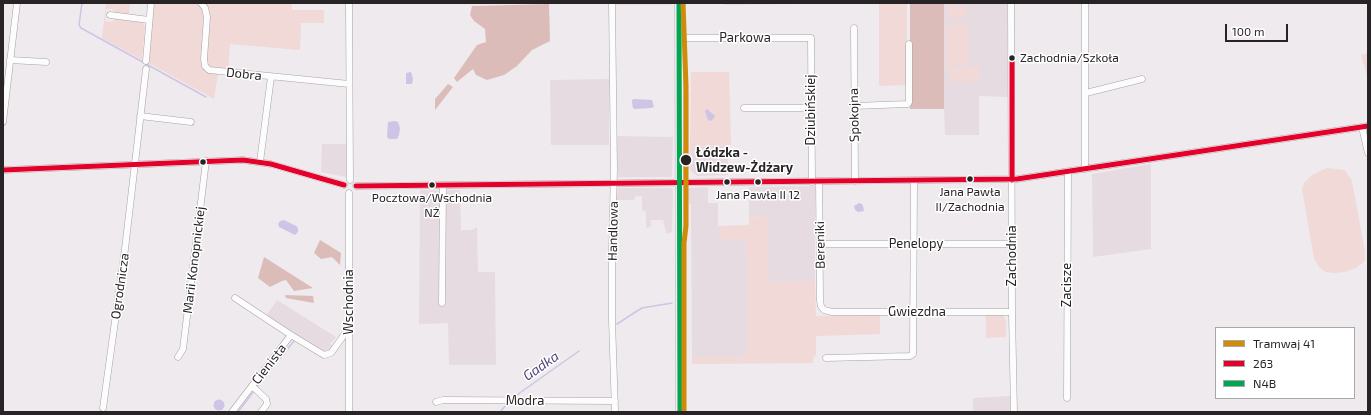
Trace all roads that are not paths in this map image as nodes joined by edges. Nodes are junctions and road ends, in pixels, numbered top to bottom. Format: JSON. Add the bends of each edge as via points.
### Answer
{"nodes":[{"id":1,"x":16,"y":3,"type":"edge"},
{"id":2,"x":151,"y":3,"type":"edge"},
{"id":3,"x":201,"y":3,"type":"edge"},
{"id":4,"x":349,"y":3,"type":"edge"},
{"id":5,"x":612,"y":3,"type":"edge"},
{"id":6,"x":679,"y":3,"type":"edge"},
{"id":7,"x":1011,"y":3,"type":"edge"},
{"id":8,"x":1085,"y":3,"type":"edge"},
{"id":9,"x":110,"y":15,"type":"dead end"},
{"id":10,"x":150,"y":20,"type":"junction"},
{"id":11,"x":854,"y":28,"type":"dead end"},
{"id":12,"x":679,"y":38,"type":"junction"},
{"id":13,"x":811,"y":38,"type":"joint"},
{"id":14,"x":909,"y":44,"type":"dead end"},
{"id":15,"x":10,"y":60,"type":"junction"},
{"id":16,"x":146,"y":61,"type":"dead end"},
{"id":17,"x":46,"y":62,"type":"dead end"},
{"id":18,"x":146,"y":69,"type":"dead end"},
{"id":19,"x":271,"y":77,"type":"junction"},
{"id":20,"x":1142,"y":79,"type":"dead end"},
{"id":21,"x":349,"y":84,"type":"junction"},
{"id":22,"x":1086,"y":93,"type":"junction"},
{"id":23,"x":4,"y":97,"type":"edge"},
{"id":24,"x":854,"y":106,"type":"junction"},
{"id":25,"x":744,"y":108,"type":"dead end"},
{"id":26,"x":811,"y":108,"type":"junction"},
{"id":27,"x":140,"y":116,"type":"junction"},
{"id":28,"x":3,"y":122,"type":"edge"},
{"id":29,"x":191,"y":122,"type":"dead end"},
{"id":30,"x":1365,"y":127,"type":"edge"},
{"id":31,"x":1368,"y":153,"type":"edge"},
{"id":32,"x":206,"y":161,"type":"junction"},
{"id":33,"x":260,"y":162,"type":"junction"},
{"id":34,"x":135,"y":164,"type":"junction"},
{"id":35,"x":1085,"y":169,"type":"junction"},
{"id":36,"x":3,"y":170,"type":"edge"},
{"id":37,"x":1068,"y":172,"type":"junction"},
{"id":38,"x":350,"y":180,"type":"junction"},
{"id":39,"x":1012,"y":180,"type":"junction"},
{"id":40,"x":819,"y":181,"type":"junction"},
{"id":41,"x":855,"y":181,"type":"junction"},
{"id":42,"x":914,"y":181,"type":"junction"},
{"id":43,"x":812,"y":182,"type":"junction"},
{"id":44,"x":679,"y":183,"type":"junction"},
{"id":45,"x":614,"y":184,"type":"junction"},
{"id":46,"x":344,"y":185,"type":"junction"},
{"id":47,"x":443,"y":185,"type":"junction"},
{"id":48,"x":356,"y":186,"type":"junction"},
{"id":49,"x":349,"y":193,"type":"junction"},
{"id":50,"x":820,"y":244,"type":"junction"},
{"id":51,"x":914,"y":244,"type":"junction"},
{"id":52,"x":1012,"y":244,"type":"junction"},
{"id":53,"x":235,"y":298,"type":"dead end"},
{"id":54,"x":442,"y":304,"type":"dead end"},
{"id":55,"x":823,"y":308,"type":"joint"},
{"id":56,"x":914,"y":312,"type":"junction"},
{"id":57,"x":1012,"y":312,"type":"junction"},
{"id":58,"x":349,"y":332,"type":"junction"},
{"id":59,"x":291,"y":335,"type":"junction"},
{"id":60,"x":178,"y":357,"type":"dead end"},
{"id":61,"x":826,"y":358,"type":"dead end"},
{"id":62,"x":252,"y":386,"type":"junction"},
{"id":63,"x":1067,"y":398,"type":"dead end"},
{"id":64,"x":615,"y":401,"type":"junction"},
{"id":65,"x":436,"y":402,"type":"dead end"},
{"id":66,"x":103,"y":408,"type":"dead end"},
{"id":67,"x":232,"y":412,"type":"edge"},
{"id":68,"x":261,"y":412,"type":"edge"},
{"id":69,"x":349,"y":412,"type":"edge"},
{"id":70,"x":615,"y":412,"type":"edge"},
{"id":71,"x":680,"y":412,"type":"edge"},
{"id":72,"x":1014,"y":412,"type":"edge"}],
"edges":[{"from":1,"to":15,"type":"street"},
{"from":2,"to":10,"type":"street"},
{"from":3,"to":19,"type":"street","name":"Dobra","via":[[207,16],[204,55],[206,68],[212,71]]},
{"from":4,"to":21,"type":"street"},
{"from":5,"to":45,"type":"street","name":"Handlowa"},
{"from":6,"to":12,"type":"main road"},
{"from":7,"to":39,"type":"street","name":"Zachodnia"},
{"from":8,"to":22,"type":"street"},
{"from":9,"to":10,"type":"street"},
{"from":10,"to":16,"type":"street"},
{"from":11,"to":24,"type":"street","name":"Spokojna"},
{"from":12,"to":13,"type":"street","name":"Parkowa"},
{"from":12,"to":44,"type":"main road"},
{"from":13,"to":26,"type":"street","name":"Dziubińskiej"},
{"from":14,"to":24,"type":"street","via":[[908,104]]},
{"from":15,"to":17,"type":"street"},
{"from":15,"to":23,"type":"street"},
{"from":18,"to":27,"type":"street","name":"Ogrodnicza"},
{"from":19,"to":21,"type":"street","name":"Dobra"},
{"from":19,"to":33,"type":"street"},
{"from":20,"to":22,"type":"street"},
{"from":21,"to":38,"type":"street"},
{"from":22,"to":35,"type":"street"},
{"from":23,"to":28,"type":"street"},
{"from":24,"to":41,"type":"street","name":"Spokojna"},
{"from":25,"to":26,"type":"street"},
{"from":26,"to":43,"type":"street","name":"Dziubińskiej"},
{"from":27,"to":29,"type":"street"},
{"from":27,"to":34,"type":"street","name":"Ogrodnicza"},
{"from":30,"to":31,"type":"street"},
{"from":30,"to":35,"type":"street"},
{"from":32,"to":33,"type":"street"},
{"from":32,"to":34,"type":"street"},
{"from":32,"to":60,"type":"street","name":"Marii Konopnickiej","via":[[183,349]]},
{"from":33,"to":46,"type":"street"},
{"from":34,"to":36,"type":"street"},
{"from":34,"to":66,"type":"street","name":"Ogrodnicza"},
{"from":35,"to":37,"type":"street"},
{"from":37,"to":39,"type":"street"},
{"from":37,"to":63,"type":"street","name":"Zacisze"},
{"from":38,"to":46,"type":"street"},
{"from":38,"to":48,"type":"street"},
{"from":39,"to":42,"type":"street"},
{"from":39,"to":52,"type":"street","name":"Zachodnia"},
{"from":40,"to":41,"type":"street"},
{"from":40,"to":43,"type":"street"},
{"from":40,"to":50,"type":"street","name":"Bereniki"},
{"from":41,"to":42,"type":"street"},
{"from":42,"to":51,"type":"street"},
{"from":43,"to":44,"type":"street"},
{"from":44,"to":45,"type":"street"},
{"from":44,"to":71,"type":"main road"},
{"from":45,"to":47,"type":"street"},
{"from":45,"to":64,"type":"street","name":"Handlowa","via":[[612,312]]},
{"from":46,"to":49,"type":"street"},
{"from":47,"to":48,"type":"street"},
{"from":47,"to":54,"type":"street"},
{"from":48,"to":49,"type":"street","via":[[355,190]]},
{"from":49,"to":58,"type":"street","name":"Wschodnia"},
{"from":50,"to":51,"type":"street","name":"Penelopy"},
{"from":50,"to":55,"type":"street","name":"Bereniki","via":[[820,301]]},
{"from":51,"to":52,"type":"street","name":"Penelopy"},
{"from":51,"to":56,"type":"street"},
{"from":52,"to":57,"type":"street","name":"Zachodnia"},
{"from":53,"to":59,"type":"street"},
{"from":55,"to":56,"type":"street","name":"Gwiezdna","via":[[832,312]]},
{"from":56,"to":57,"type":"street","name":"Gwiezdna"},
{"from":56,"to":61,"type":"street","via":[[912,355]]},
{"from":57,"to":72,"type":"street","name":"Zachodnia"},
{"from":58,"to":59,"type":"street","name":"Cienista","via":[[331,353],[326,355]]},
{"from":58,"to":69,"type":"street","name":"Wschodnia"},
{"from":59,"to":62,"type":"street","name":"Cienista"},
{"from":62,"to":67,"type":"street","name":"Cienista"},
{"from":62,"to":68,"type":"street","via":[[266,399],[267,404]]},
{"from":64,"to":65,"type":"street","name":"Modra"},
{"from":64,"to":70,"type":"street","name":"Handlowa"}]}
